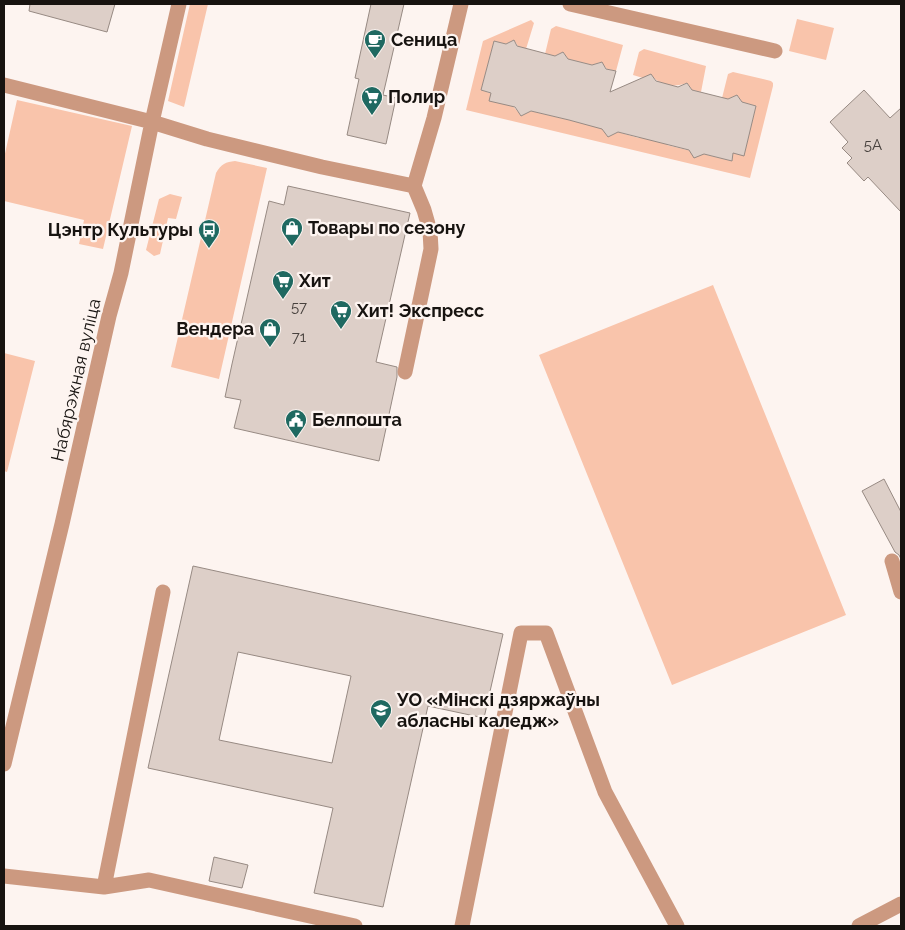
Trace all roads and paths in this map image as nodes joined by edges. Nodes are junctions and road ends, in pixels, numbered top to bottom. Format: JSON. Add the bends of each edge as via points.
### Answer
{"nodes":[{"id":1,"x":180,"y":4,"type":"edge"},
{"id":2,"x":461,"y":4,"type":"edge"},
{"id":3,"x":570,"y":4,"type":"edge"},
{"id":4,"x":775,"y":50,"type":"dead end"},
{"id":5,"x":4,"y":85,"type":"edge"},
{"id":6,"x":152,"y":122,"type":"junction"},
{"id":7,"x":414,"y":186,"type":"junction"},
{"id":8,"x":405,"y":372,"type":"dead end"},
{"id":9,"x":892,"y":561,"type":"dead end"},
{"id":10,"x":163,"y":592,"type":"dead end"},
{"id":11,"x":901,"y":592,"type":"edge"},
{"id":12,"x":4,"y":764,"type":"edge"},
{"id":13,"x":4,"y":876,"type":"edge"},
{"id":14,"x":104,"y":887,"type":"junction"},
{"id":15,"x":901,"y":904,"type":"edge"},
{"id":16,"x":355,"y":926,"type":"edge"},
{"id":17,"x":462,"y":926,"type":"edge"},
{"id":18,"x":677,"y":926,"type":"edge"},
{"id":19,"x":859,"y":926,"type":"edge"}],
"edges":[{"from":1,"to":6,"type":"street","name":"Набярэжная вуліца"},
{"from":2,"to":7,"type":"street"},
{"from":3,"to":4,"type":"street"},
{"from":5,"to":6,"type":"street"},
{"from":6,"to":7,"type":"street","via":[[322,167]]},
{"from":6,"to":12,"type":"street","name":"Набярэжная вуліца","via":[[121,273]]},
{"from":7,"to":8,"type":"street","via":[[430,231],[430,249]]},
{"from":9,"to":11,"type":"street"},
{"from":10,"to":14,"type":"street"},
{"from":13,"to":14,"type":"street"},
{"from":14,"to":16,"type":"street","via":[[149,880]]},
{"from":15,"to":19,"type":"street"},
{"from":17,"to":18,"type":"street","via":[[521,632],[546,633],[605,792]]}]}
